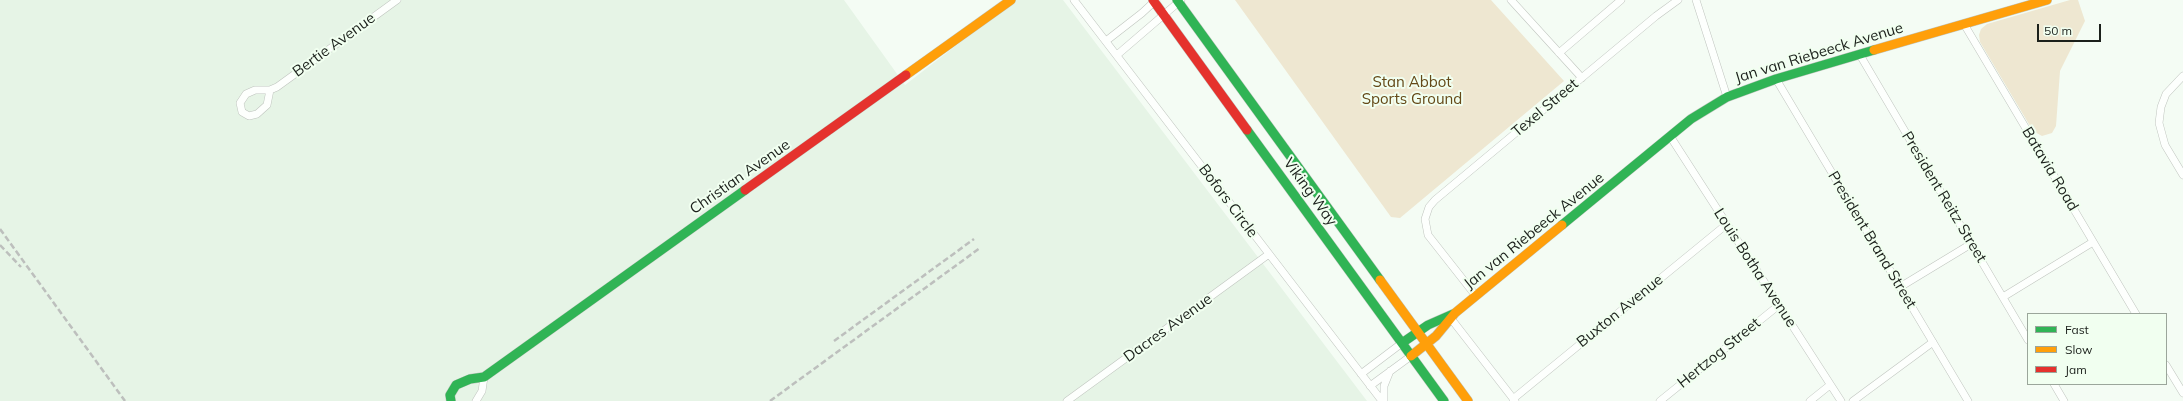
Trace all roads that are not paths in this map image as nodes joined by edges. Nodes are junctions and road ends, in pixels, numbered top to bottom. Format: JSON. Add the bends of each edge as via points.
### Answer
{"nodes":[{"id":1,"x":397,"y":0,"type":"edge"},
{"id":2,"x":1011,"y":0,"type":"edge"},
{"id":3,"x":1074,"y":0,"type":"edge"},
{"id":4,"x":1154,"y":0,"type":"edge"},
{"id":5,"x":1511,"y":0,"type":"edge"},
{"id":6,"x":1620,"y":0,"type":"edge"},
{"id":7,"x":1678,"y":0,"type":"edge"},
{"id":8,"x":1696,"y":0,"type":"edge"},
{"id":9,"x":2048,"y":0,"type":"edge"},
{"id":10,"x":1179,"y":1,"type":"edge"},
{"id":11,"x":2033,"y":2,"type":"edge"},
{"id":12,"x":1165,"y":16,"type":"junction"},
{"id":13,"x":1964,"y":24,"type":"junction"},
{"id":14,"x":1106,"y":41,"type":"junction"},
{"id":15,"x":1559,"y":53,"type":"junction"},
{"id":16,"x":1117,"y":55,"type":"junction"},
{"id":17,"x":1860,"y":55,"type":"junction"},
{"id":18,"x":2183,"y":76,"type":"edge"},
{"id":19,"x":1582,"y":78,"type":"junction"},
{"id":20,"x":1776,"y":79,"type":"junction"},
{"id":21,"x":270,"y":90,"type":"junction"},
{"id":22,"x":1727,"y":97,"type":"junction"},
{"id":23,"x":1670,"y":136,"type":"junction"},
{"id":24,"x":2183,"y":176,"type":"edge"},
{"id":25,"x":1727,"y":224,"type":"junction"},
{"id":26,"x":2093,"y":242,"type":"junction"},
{"id":27,"x":1972,"y":244,"type":"junction"},
{"id":28,"x":1268,"y":254,"type":"junction"},
{"id":29,"x":1900,"y":287,"type":"junction"},
{"id":30,"x":1476,"y":296,"type":"junction"},
{"id":31,"x":2003,"y":297,"type":"junction"},
{"id":32,"x":1779,"y":305,"type":"junction"},
{"id":33,"x":2135,"y":313,"type":"edge"},
{"id":34,"x":1451,"y":316,"type":"junction"},
{"id":35,"x":1417,"y":331,"type":"junction"},
{"id":36,"x":2027,"y":338,"type":"edge"},
{"id":37,"x":1933,"y":342,"type":"junction"},
{"id":38,"x":1402,"y":343,"type":"junction"},
{"id":39,"x":1426,"y":344,"type":"junction"},
{"id":40,"x":1411,"y":356,"type":"junction"},
{"id":41,"x":2167,"y":367,"type":"edge"},
{"id":42,"x":1390,"y":371,"type":"junction"},
{"id":43,"x":1361,"y":374,"type":"junction"},
{"id":44,"x":484,"y":377,"type":"junction"},
{"id":45,"x":1830,"y":385,"type":"junction"},
{"id":46,"x":2055,"y":385,"type":"edge"},
{"id":47,"x":1370,"y":386,"type":"junction"},
{"id":48,"x":2183,"y":393,"type":"edge"},
{"id":49,"x":1514,"y":400,"type":"edge"},
{"id":50,"x":452,"y":401,"type":"edge"},
{"id":51,"x":476,"y":401,"type":"edge"},
{"id":52,"x":1067,"y":401,"type":"edge"},
{"id":53,"x":1383,"y":401,"type":"edge"},
{"id":54,"x":1444,"y":401,"type":"edge"},
{"id":55,"x":1468,"y":401,"type":"edge"},
{"id":56,"x":1660,"y":401,"type":"edge"},
{"id":57,"x":1810,"y":401,"type":"edge"},
{"id":58,"x":1841,"y":401,"type":"edge"},
{"id":59,"x":1853,"y":401,"type":"edge"},
{"id":60,"x":1968,"y":401,"type":"edge"},
{"id":61,"x":2064,"y":401,"type":"edge"}],
"edges":[{"from":1,"to":21,"type":"street","name":"Bertie Avenue"},
{"from":2,"to":44,"type":"street","name":"Christian Avenue"},
{"from":3,"to":14,"type":"street","name":"Bofors Circle"},
{"from":4,"to":12,"type":"street","name":"Viking Way"},
{"from":4,"to":14,"type":"street"},
{"from":5,"to":15,"type":"street"},
{"from":6,"to":15,"type":"street"},
{"from":7,"to":19,"type":"street","name":"Texel Street"},
{"from":8,"to":22,"type":"street"},
{"from":9,"to":11,"type":"street","name":"Jan van Riebeeck Avenue"},
{"from":10,"to":12,"type":"street"},
{"from":10,"to":35,"type":"street","name":"Viking Way"},
{"from":11,"to":13,"type":"street","name":"Jan van Riebeeck Avenue"},
{"from":12,"to":16,"type":"street"},
{"from":12,"to":38,"type":"street","name":"Viking Way"},
{"from":13,"to":17,"type":"street","name":"Jan van Riebeeck Avenue"},
{"from":13,"to":26,"type":"street","name":"Batavia Road"},
{"from":14,"to":16,"type":"street","name":"Bofors Circle"},
{"from":15,"to":19,"type":"street"},
{"from":16,"to":28,"type":"street","name":"Bofors Circle"},
{"from":17,"to":20,"type":"street","name":"Jan van Riebeeck Avenue"},
{"from":17,"to":27,"type":"street","name":"President Reitz Street"},
{"from":18,"to":24,"type":"street","via":[[2166,94],[2159,123],[2165,145]]},
{"from":19,"to":30,"type":"street","name":"Texel Street","via":[[1435,200],[1427,210],[1426,225],[1430,237]]},
{"from":20,"to":22,"type":"street","name":"Jan van Riebeeck Avenue"},
{"from":20,"to":29,"type":"street","name":"President Brand Street"},
{"from":21,"to":21,"type":"street","via":[[268,105],[257,114],[249,116],[242,112],[240,103],[246,94],[255,90]]},
{"from":22,"to":23,"type":"street","name":"Jan van Riebeeck Avenue"},
{"from":23,"to":25,"type":"street","name":"Louis Botha Avenue"},
{"from":23,"to":30,"type":"street","name":"Jan van Riebeeck Avenue"},
{"from":25,"to":32,"type":"street","name":"Louis Botha Avenue"},
{"from":25,"to":49,"type":"street","name":"Buxton Avenue"},
{"from":26,"to":31,"type":"street"},
{"from":26,"to":33,"type":"street","name":"Batavia Road"},
{"from":27,"to":29,"type":"street"},
{"from":27,"to":31,"type":"street","name":"President Reitz Street"},
{"from":28,"to":43,"type":"street","name":"Bofors Circle"},
{"from":28,"to":52,"type":"street","name":"Dacres Avenue"},
{"from":29,"to":37,"type":"street","name":"President Brand Street"},
{"from":30,"to":34,"type":"street","name":"Jan van Riebeeck Avenue"},
{"from":31,"to":36,"type":"street","name":"President Reitz Street"},
{"from":32,"to":45,"type":"street","name":"Louis Botha Avenue"},
{"from":32,"to":56,"type":"street","name":"Hertzog Street"},
{"from":34,"to":35,"type":"street","name":"Jan van Riebeeck Avenue"},
{"from":34,"to":39,"type":"street","name":"Jan van Riebeeck Avenue"},
{"from":34,"to":49,"type":"street"},
{"from":35,"to":38,"type":"street","name":"Jan van Riebeeck Avenue"},
{"from":35,"to":39,"type":"street","name":"Viking Way"},
{"from":37,"to":59,"type":"street"},
{"from":37,"to":60,"type":"street","name":"President Brand Street"},
{"from":38,"to":40,"type":"street","name":"Viking Way"},
{"from":38,"to":43,"type":"street","name":"Jan van Riebeeck Avenue"},
{"from":39,"to":40,"type":"street","name":"Jan van Riebeeck Avenue"},
{"from":39,"to":55,"type":"street","name":"Viking Way"},
{"from":40,"to":42,"type":"street","name":"Jan van Riebeeck Avenue"},
{"from":40,"to":54,"type":"street","name":"Viking Way"},
{"from":41,"to":48,"type":"street"},
{"from":42,"to":47,"type":"street","name":"Jan van Riebeeck Avenue"},
{"from":42,"to":53,"type":"street","via":[[1384,386]]},
{"from":43,"to":47,"type":"street","name":"Bofors Circle"},
{"from":44,"to":50,"type":"street","name":"Christian Avenue","via":[[456,385],[450,395]]},
{"from":44,"to":51,"type":"street","via":[[482,391]]},
{"from":45,"to":57,"type":"street"},
{"from":45,"to":58,"type":"street","name":"Louis Botha Avenue"},
{"from":46,"to":61,"type":"street"},
{"from":47,"to":53,"type":"street","name":"Bofors Circle"}]}
